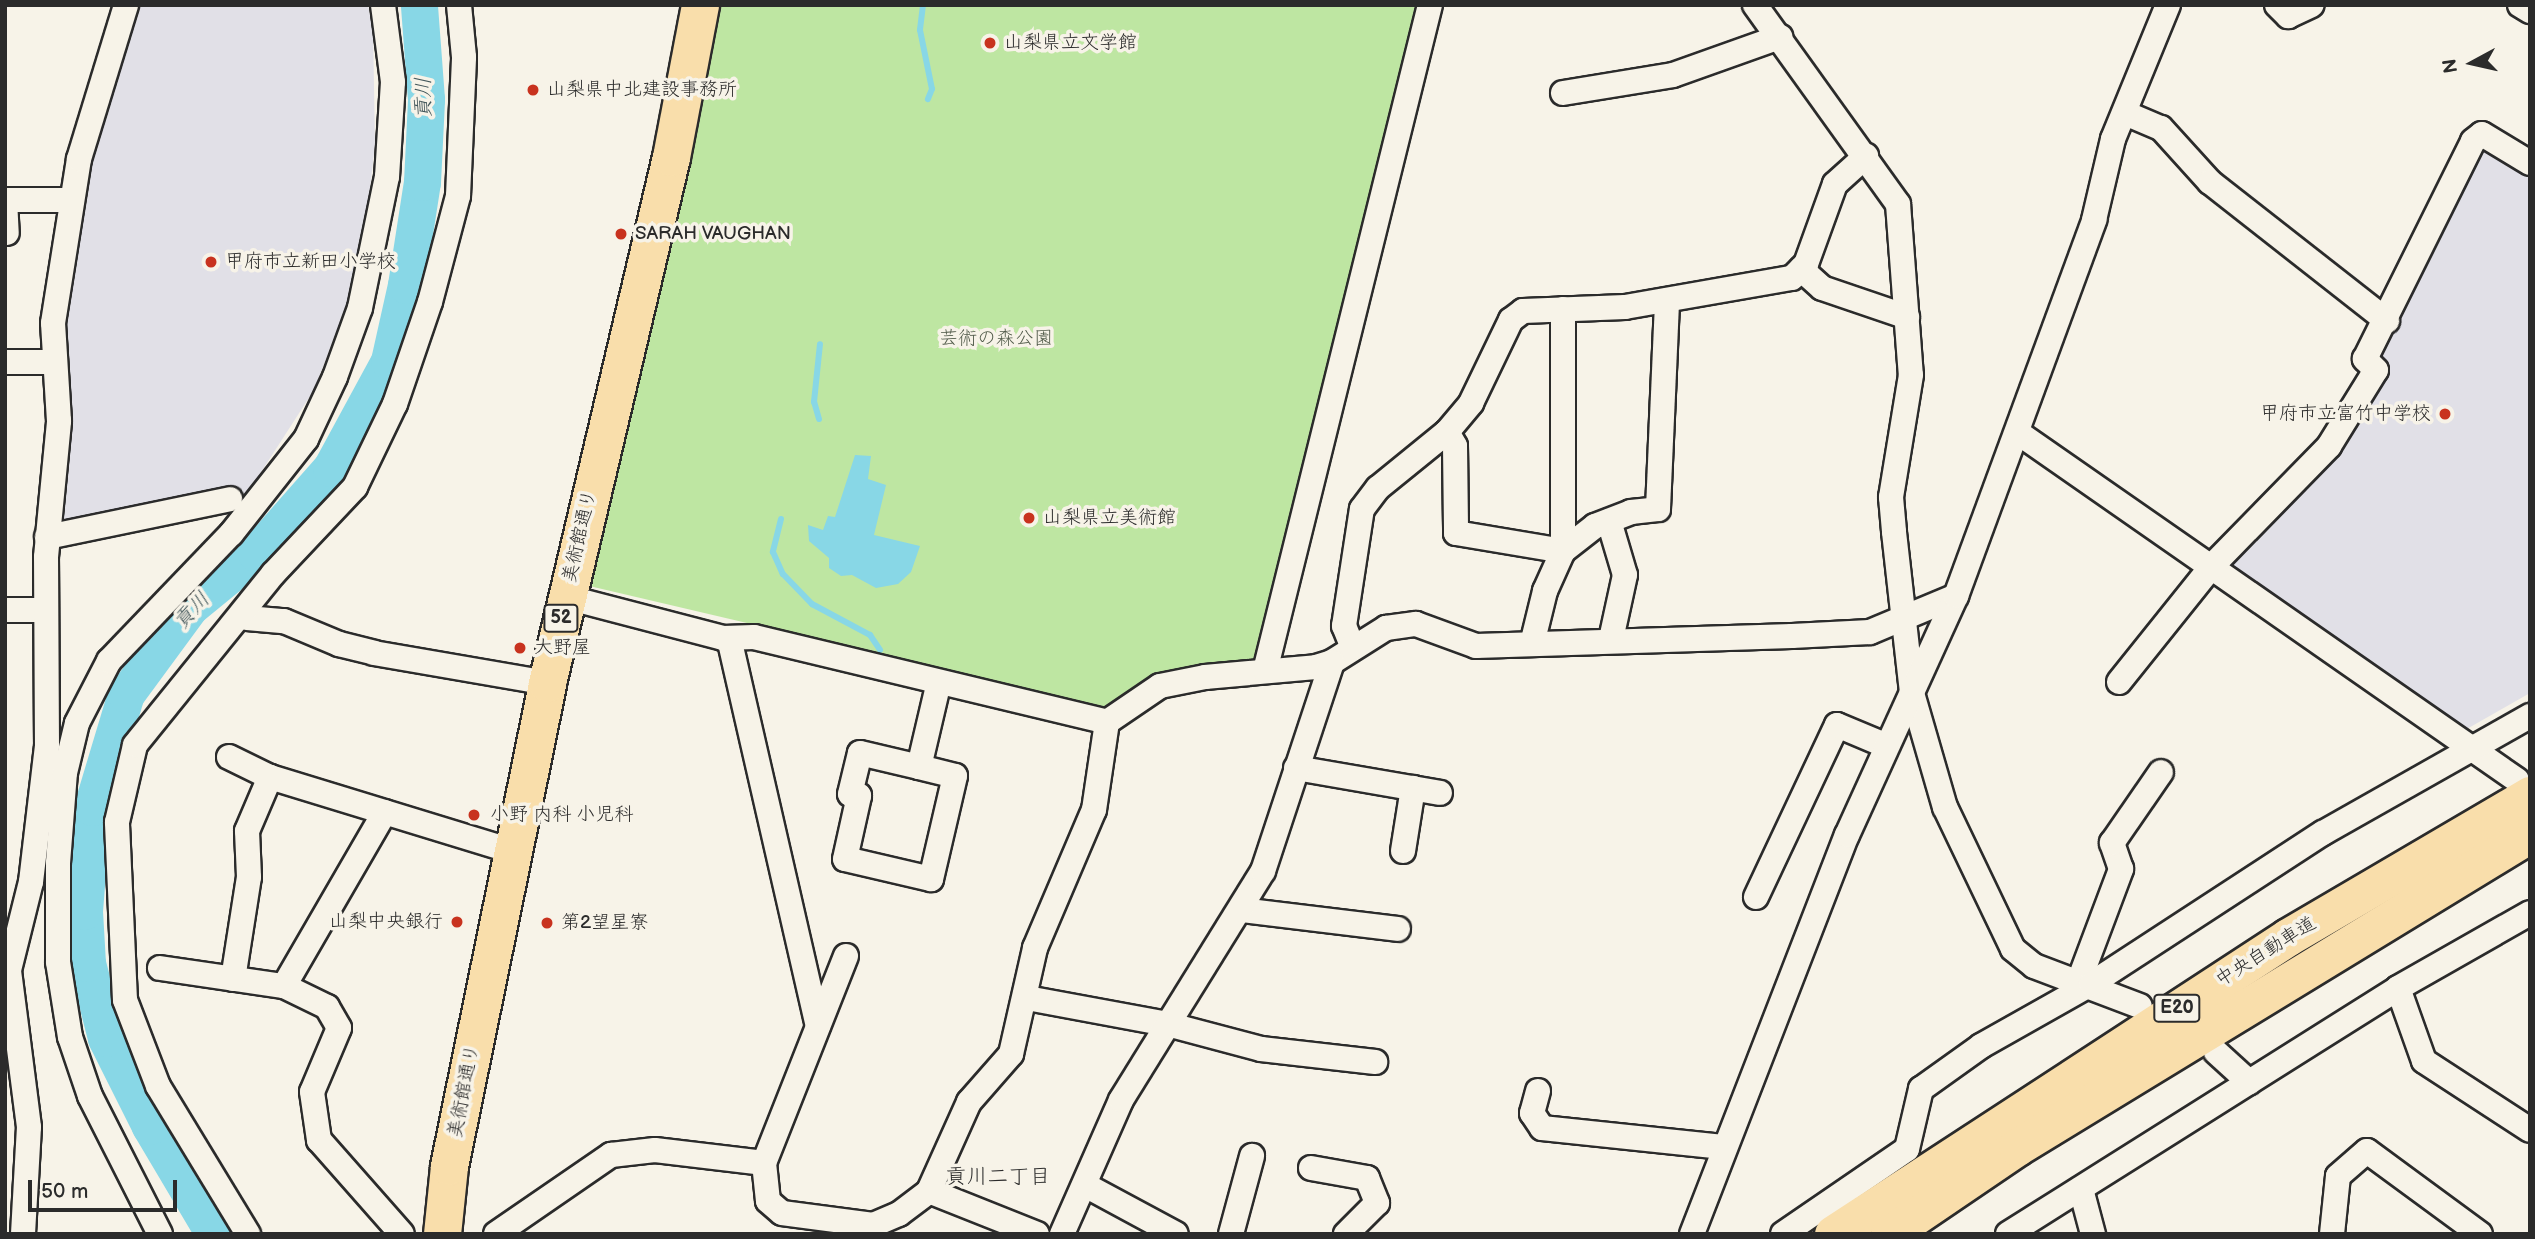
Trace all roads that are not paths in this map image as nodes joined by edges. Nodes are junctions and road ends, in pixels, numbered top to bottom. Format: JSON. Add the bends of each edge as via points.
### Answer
{"nodes":[{"id":1,"x":126,"y":5,"type":"edge"},
{"id":2,"x":383,"y":5,"type":"edge"},
{"id":3,"x":459,"y":5,"type":"edge"},
{"id":4,"x":700,"y":5,"type":"edge"},
{"id":5,"x":1430,"y":5,"type":"edge"},
{"id":6,"x":1755,"y":5,"type":"edge"},
{"id":7,"x":2168,"y":5,"type":"edge"},
{"id":8,"x":2277,"y":5,"type":"edge"},
{"id":9,"x":2312,"y":5,"type":"edge"},
{"id":10,"x":2520,"y":5,"type":"edge"},
{"id":11,"x":2530,"y":11,"type":"edge"},
{"id":12,"x":1780,"y":37,"type":"junction"},
{"id":13,"x":1563,"y":93,"type":"dead end"},
{"id":14,"x":2125,"y":113,"type":"junction"},
{"id":15,"x":1866,"y":156,"type":"junction"},
{"id":16,"x":2530,"y":163,"type":"edge"},
{"id":17,"x":5,"y":200,"type":"edge"},
{"id":18,"x":72,"y":200,"type":"junction"},
{"id":19,"x":7,"y":233,"type":"edge"},
{"id":20,"x":1801,"y":269,"type":"junction"},
{"id":21,"x":1667,"y":300,"type":"junction"},
{"id":22,"x":1563,"y":309,"type":"junction"},
{"id":23,"x":1907,"y":317,"type":"junction"},
{"id":24,"x":2387,"y":321,"type":"junction"},
{"id":25,"x":5,"y":362,"type":"edge"},
{"id":26,"x":53,"y":362,"type":"junction"},
{"id":27,"x":1447,"y":432,"type":"junction"},
{"id":28,"x":2017,"y":432,"type":"junction"},
{"id":29,"x":230,"y":499,"type":"dead end"},
{"id":30,"x":1609,"y":520,"type":"junction"},
{"id":31,"x":47,"y":537,"type":"junction"},
{"id":32,"x":1563,"y":551,"type":"junction"},
{"id":33,"x":2212,"y":566,"type":"junction"},
{"id":34,"x":566,"y":597,"type":"junction"},
{"id":35,"x":1956,"y":597,"type":"junction"},
{"id":36,"x":5,"y":610,"type":"edge"},
{"id":37,"x":46,"y":610,"type":"junction"},
{"id":38,"x":247,"y":618,"type":"dead end"},
{"id":39,"x":1903,"y":619,"type":"junction"},
{"id":40,"x":729,"y":638,"type":"junction"},
{"id":41,"x":1611,"y":639,"type":"junction"},
{"id":42,"x":1532,"y":644,"type":"junction"},
{"id":43,"x":1353,"y":648,"type":"junction"},
{"id":44,"x":1332,"y":662,"type":"junction"},
{"id":45,"x":1265,"y":671,"type":"junction"},
{"id":46,"x":547,"y":682,"type":"junction"},
{"id":47,"x":939,"y":682,"type":"junction"},
{"id":48,"x":2119,"y":682,"type":"dead end"},
{"id":49,"x":1912,"y":693,"type":"junction"},
{"id":50,"x":2530,"y":716,"type":"edge"},
{"id":51,"x":1107,"y":722,"type":"junction"},
{"id":52,"x":1887,"y":746,"type":"junction"},
{"id":53,"x":2471,"y":747,"type":"junction"},
{"id":54,"x":229,"y":757,"type":"dead end"},
{"id":55,"x":919,"y":767,"type":"junction"},
{"id":56,"x":1296,"y":768,"type":"junction"},
{"id":57,"x":2161,"y":772,"type":"dead end"},
{"id":58,"x":270,"y":776,"type":"junction"},
{"id":59,"x":1413,"y":788,"type":"junction"},
{"id":60,"x":2523,"y":788,"type":"edge"},
{"id":61,"x":1440,"y":793,"type":"dead end"},
{"id":62,"x":385,"y":812,"type":"junction"},
{"id":63,"x":2530,"y":834,"type":"edge"},
{"id":64,"x":512,"y":851,"type":"junction"},
{"id":65,"x":1404,"y":851,"type":"dead end"},
{"id":66,"x":1756,"y":897,"type":"dead end"},
{"id":67,"x":1242,"y":910,"type":"junction"},
{"id":68,"x":2530,"y":913,"type":"edge"},
{"id":69,"x":1398,"y":929,"type":"dead end"},
{"id":70,"x":846,"y":956,"type":"dead end"},
{"id":71,"x":160,"y":968,"type":"dead end"},
{"id":72,"x":233,"y":979,"type":"junction"},
{"id":73,"x":2085,"y":983,"type":"junction"},
{"id":74,"x":284,"y":986,"type":"junction"},
{"id":75,"x":2398,"y":988,"type":"junction"},
{"id":76,"x":1027,"y":998,"type":"junction"},
{"id":77,"x":2140,"y":1006,"type":"dead end"},
{"id":78,"x":1167,"y":1024,"type":"junction"},
{"id":79,"x":818,"y":1026,"type":"junction"},
{"id":80,"x":2216,"y":1052,"type":"dead end"},
{"id":81,"x":1375,"y":1062,"type":"dead end"},
{"id":82,"x":2249,"y":1082,"type":"junction"},
{"id":83,"x":1538,"y":1091,"type":"dead end"},
{"id":84,"x":2530,"y":1130,"type":"edge"},
{"id":85,"x":1723,"y":1147,"type":"junction"},
{"id":86,"x":1251,"y":1156,"type":"dead end"},
{"id":87,"x":764,"y":1164,"type":"junction"},
{"id":88,"x":1311,"y":1168,"type":"dead end"},
{"id":89,"x":1085,"y":1185,"type":"junction"},
{"id":90,"x":2081,"y":1189,"type":"junction"},
{"id":91,"x":929,"y":1191,"type":"junction"},
{"id":92,"x":781,"y":1223,"type":"edge"},
{"id":93,"x":23,"y":1234,"type":"edge"},
{"id":94,"x":160,"y":1234,"type":"edge"},
{"id":95,"x":248,"y":1234,"type":"edge"},
{"id":96,"x":402,"y":1234,"type":"edge"},
{"id":97,"x":442,"y":1234,"type":"edge"},
{"id":98,"x":496,"y":1234,"type":"edge"},
{"id":99,"x":1037,"y":1234,"type":"edge"},
{"id":100,"x":1062,"y":1234,"type":"edge"},
{"id":101,"x":1176,"y":1234,"type":"edge"},
{"id":102,"x":1231,"y":1234,"type":"edge"},
{"id":103,"x":1346,"y":1234,"type":"edge"},
{"id":104,"x":1692,"y":1234,"type":"edge"},
{"id":105,"x":1783,"y":1234,"type":"edge"},
{"id":106,"x":1833,"y":1234,"type":"edge"},
{"id":107,"x":1889,"y":1234,"type":"edge"},
{"id":108,"x":2008,"y":1234,"type":"edge"},
{"id":109,"x":2093,"y":1234,"type":"edge"},
{"id":110,"x":2332,"y":1234,"type":"edge"},
{"id":111,"x":2480,"y":1234,"type":"edge"}],
"edges":[{"from":1,"to":18,"type":"street","via":[[79,159]]},
{"from":2,"to":94,"type":"street","via":[[393,82],[387,177],[360,307],[335,377],[306,439],[231,534],[109,661],[77,723],[65,773],[58,863],[58,962],[69,1037],[90,1096]]},
{"from":3,"to":95,"type":"street","via":[[464,57],[458,195],[430,302],[395,404],[355,487],[273,575],[135,745],[117,822],[125,1000],[158,1086]]},
{"from":4,"to":34,"type":"highway","name":"美術館通り","number":"52","via":[[671,158]]},
{"from":5,"to":45,"type":"street"},
{"from":6,"to":12,"type":"street"},
{"from":7,"to":14,"type":"street"},
{"from":8,"to":9,"type":"street","via":[[2288,16]]},
{"from":10,"to":11,"type":"street"},
{"from":12,"to":13,"type":"street","via":[[1673,75]]},
{"from":12,"to":15,"type":"street"},
{"from":14,"to":24,"type":"street","via":[[2161,128],[2210,182]]},
{"from":14,"to":28,"type":"street","via":[[2113,139],[2094,220]]},
{"from":15,"to":20,"type":"street","via":[[1835,184]]},
{"from":15,"to":23,"type":"street","via":[[1898,204]]},
{"from":16,"to":24,"type":"street","via":[[2482,134],[2473,141]]},
{"from":17,"to":18,"type":"street"},
{"from":17,"to":19,"type":"street"},
{"from":18,"to":26,"type":"street","via":[[53,323]]},
{"from":20,"to":21,"type":"street","via":[[1792,278]]},
{"from":20,"to":23,"type":"street","via":[[1822,288]]},
{"from":21,"to":22,"type":"street"},
{"from":21,"to":30,"type":"street","via":[[1658,509]]},
{"from":22,"to":27,"type":"street","via":[[1523,311],[1511,320],[1471,403]]},
{"from":22,"to":32,"type":"street"},
{"from":23,"to":39,"type":"street","via":[[1911,375],[1891,497]]},
{"from":24,"to":33,"type":"street","via":[[2365,359],[2376,370],[2329,446]]},
{"from":25,"to":26,"type":"street"},
{"from":26,"to":31,"type":"street","via":[[59,421]]},
{"from":27,"to":32,"type":"street","via":[[1455,446],[1456,533]]},
{"from":27,"to":43,"type":"street","via":[[1378,488],[1362,509],[1344,626]]},
{"from":28,"to":33,"type":"street"},
{"from":28,"to":35,"type":"street"},
{"from":29,"to":31,"type":"street"},
{"from":30,"to":32,"type":"street"},
{"from":30,"to":41,"type":"street","via":[[1625,576]]},
{"from":31,"to":37,"type":"street"},
{"from":32,"to":42,"type":"street","via":[[1545,591]]},
{"from":33,"to":48,"type":"street"},
{"from":33,"to":53,"type":"street"},
{"from":34,"to":40,"type":"street"},
{"from":34,"to":46,"type":"highway","name":"美術館通り","number":"52"},
{"from":35,"to":39,"type":"street"},
{"from":35,"to":49,"type":"street"},
{"from":36,"to":37,"type":"street"},
{"from":37,"to":93,"type":"street","via":[[47,746],[31,882],[9,970],[29,1127]]},
{"from":38,"to":46,"type":"street","via":[[284,621],[374,653]]},
{"from":39,"to":41,"type":"street","via":[[1870,632]]},
{"from":39,"to":49,"type":"street"},
{"from":40,"to":47,"type":"street","via":[[754,637]]},
{"from":40,"to":79,"type":"street"},
{"from":41,"to":42,"type":"street"},
{"from":42,"to":43,"type":"street","via":[[1476,646],[1416,624],[1386,628]]},
{"from":43,"to":44,"type":"street"},
{"from":44,"to":45,"type":"street"},
{"from":44,"to":56,"type":"street"},
{"from":45,"to":51,"type":"street","via":[[1160,686]]},
{"from":46,"to":64,"type":"highway","name":"美術館通り","number":"52"},
{"from":47,"to":51,"type":"street"},
{"from":47,"to":55,"type":"street"},
{"from":49,"to":52,"type":"street"},
{"from":49,"to":73,"type":"street","via":[[1945,807],[2013,949],[2034,967]]},
{"from":50,"to":53,"type":"street"},
{"from":51,"to":76,"type":"street","via":[[1094,810],[1035,948]]},
{"from":52,"to":66,"type":"street","via":[[1837,725]]},
{"from":52,"to":85,"type":"street"},
{"from":53,"to":60,"type":"street"},
{"from":53,"to":73,"type":"street","via":[[2323,833]]},
{"from":54,"to":58,"type":"street"},
{"from":55,"to":55,"type":"street","via":[[860,753],[850,794],[859,796],[845,859],[931,879],[955,776]]},
{"from":56,"to":59,"type":"street"},
{"from":56,"to":67,"type":"street","via":[[1263,871]]},
{"from":57,"to":73,"type":"street","via":[[2112,843],[2121,869]]},
{"from":58,"to":62,"type":"street"},
{"from":58,"to":72,"type":"street","via":[[247,831],[249,877]]},
{"from":59,"to":61,"type":"street"},
{"from":59,"to":65,"type":"street"},
{"from":60,"to":106,"type":"highway","name":"中央自動車道","number":"E20"},
{"from":62,"to":64,"type":"street"},
{"from":62,"to":74,"type":"street"},
{"from":63,"to":107,"type":"highway","name":"中央自動車道","number":"E20","via":[[2017,1147]]},
{"from":64,"to":97,"type":"highway","name":"美術館通り","number":"52","via":[[449,1166]]},
{"from":67,"to":69,"type":"street"},
{"from":67,"to":78,"type":"street"},
{"from":68,"to":75,"type":"street"},
{"from":70,"to":79,"type":"street"},
{"from":71,"to":72,"type":"street"},
{"from":72,"to":74,"type":"street"},
{"from":73,"to":77,"type":"street"},
{"from":73,"to":105,"type":"street","via":[[1981,1046],[1921,1089],[1907,1149]]},
{"from":74,"to":96,"type":"street","via":[[327,1007],[339,1028],[312,1092],[319,1140]]},
{"from":75,"to":82,"type":"street"},
{"from":75,"to":84,"type":"street","via":[[2424,1061]]},
{"from":76,"to":78,"type":"street"},
{"from":76,"to":91,"type":"street","via":[[1011,1054],[969,1102]]},
{"from":78,"to":81,"type":"street","via":[[1261,1049]]},
{"from":78,"to":89,"type":"street","via":[[1121,1100]]},
{"from":79,"to":87,"type":"street"},
{"from":80,"to":82,"type":"street"},
{"from":82,"to":90,"type":"street"},
{"from":83,"to":85,"type":"street","via":[[1532,1113],[1542,1128]]},
{"from":85,"to":104,"type":"street"},
{"from":86,"to":102,"type":"street"},
{"from":87,"to":92,"type":"street","via":[[768,1201]]},
{"from":87,"to":98,"type":"street","via":[[655,1150],[611,1155]]},
{"from":88,"to":103,"type":"street","via":[[1367,1178],[1377,1203]]},
{"from":89,"to":100,"type":"street"},
{"from":89,"to":101,"type":"street"},
{"from":90,"to":108,"type":"street"},
{"from":90,"to":109,"type":"street"},
{"from":91,"to":92,"type":"street","via":[[899,1214],[873,1225]]},
{"from":91,"to":99,"type":"street"},
{"from":110,"to":111,"type":"street","via":[[2338,1176],[2367,1151]]}]}
